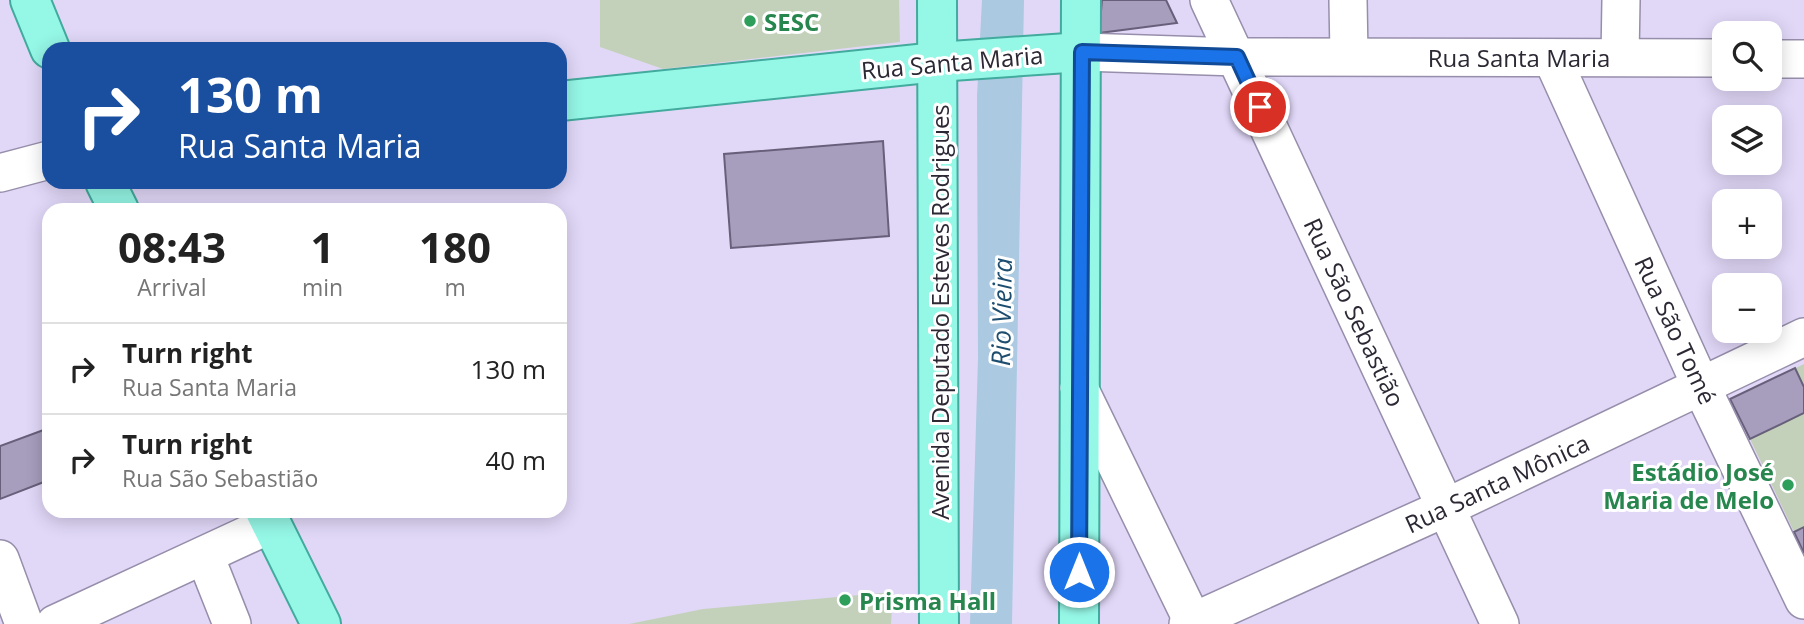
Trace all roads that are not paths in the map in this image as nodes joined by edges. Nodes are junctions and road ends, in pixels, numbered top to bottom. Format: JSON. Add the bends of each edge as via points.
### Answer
{"nodes":[{"id":1,"x":30,"y":0,"type":"edge"},
{"id":2,"x":937,"y":0,"type":"edge"},
{"id":3,"x":1081,"y":0,"type":"edge"},
{"id":4,"x":1209,"y":0,"type":"edge"},
{"id":5,"x":1348,"y":0,"type":"edge"},
{"id":6,"x":1621,"y":0,"type":"edge"},
{"id":7,"x":47,"y":42,"type":"edge"},
{"id":8,"x":1068,"y":52,"type":"junction"},
{"id":9,"x":1349,"y":55,"type":"junction"},
{"id":10,"x":1237,"y":57,"type":"junction"},
{"id":11,"x":1620,"y":57,"type":"junction"},
{"id":12,"x":1552,"y":58,"type":"junction"},
{"id":13,"x":1712,"y":58,"type":"edge"},
{"id":14,"x":1782,"y":59,"type":"edge"},
{"id":15,"x":1804,"y":59,"type":"edge"},
{"id":16,"x":955,"y":61,"type":"junction"},
{"id":17,"x":567,"y":100,"type":"edge"},
{"id":18,"x":42,"y":162,"type":"edge"},
{"id":19,"x":0,"y":173,"type":"edge"},
{"id":20,"x":1804,"y":337,"type":"edge"},
{"id":21,"x":1701,"y":386,"type":"junction"},
{"id":22,"x":1079,"y":388,"type":"junction"},
{"id":23,"x":1445,"y":508,"type":"junction"},
{"id":24,"x":266,"y":518,"type":"edge"},
{"id":25,"x":268,"y":518,"type":"edge"},
{"id":26,"x":205,"y":556,"type":"junction"},
{"id":27,"x":0,"y":559,"type":"edge"},
{"id":28,"x":1804,"y":600,"type":"edge"},
{"id":29,"x":13,"y":610,"type":"edge"},
{"id":30,"x":1192,"y":623,"type":"edge"},
{"id":31,"x":55,"y":624,"type":"edge"},
{"id":32,"x":232,"y":624,"type":"edge"},
{"id":33,"x":321,"y":624,"type":"edge"},
{"id":34,"x":939,"y":624,"type":"edge"},
{"id":35,"x":1079,"y":624,"type":"edge"},
{"id":36,"x":1500,"y":624,"type":"edge"}],
"edges":[{"from":1,"to":7,"type":"main road"},
{"from":2,"to":16,"type":"main road","name":"Avenida Deputado Esteves Rodrigues"},
{"from":3,"to":8,"type":"main road"},
{"from":4,"to":10,"type":"street","name":"Rua São Sebastião"},
{"from":5,"to":9,"type":"street"},
{"from":6,"to":11,"type":"street"},
{"from":8,"to":10,"type":"street","name":"Rua Santa Maria"},
{"from":8,"to":16,"type":"main road","name":"Rua Santa Maria"},
{"from":8,"to":22,"type":"main road"},
{"from":9,"to":10,"type":"street","name":"Rua Santa Maria"},
{"from":9,"to":12,"type":"street","name":"Rua Santa Maria"},
{"from":10,"to":23,"type":"street","name":"Rua São Sebastião"},
{"from":11,"to":12,"type":"street","name":"Rua Santa Maria"},
{"from":11,"to":13,"type":"street","name":"Rua Santa Maria"},
{"from":12,"to":21,"type":"street","name":"Rua São Tomé"},
{"from":14,"to":15,"type":"street"},
{"from":16,"to":17,"type":"main road","name":"Rua Santa Maria"},
{"from":16,"to":34,"type":"main road","name":"Avenida Deputado Esteves Rodrigues"},
{"from":18,"to":19,"type":"street"},
{"from":20,"to":21,"type":"street","name":"Rua Santa Mônica"},
{"from":21,"to":23,"type":"street","name":"Rua Santa Mônica"},
{"from":21,"to":28,"type":"street","name":"Rua São Tomé"},
{"from":22,"to":30,"type":"street"},
{"from":22,"to":35,"type":"main road"},
{"from":23,"to":30,"type":"street","name":"Rua Santa Mônica"},
{"from":23,"to":36,"type":"street","name":"Rua São Sebastião"},
{"from":24,"to":26,"type":"street"},
{"from":25,"to":33,"type":"main road"},
{"from":26,"to":31,"type":"street"},
{"from":26,"to":32,"type":"street"},
{"from":27,"to":29,"type":"street"}]}
